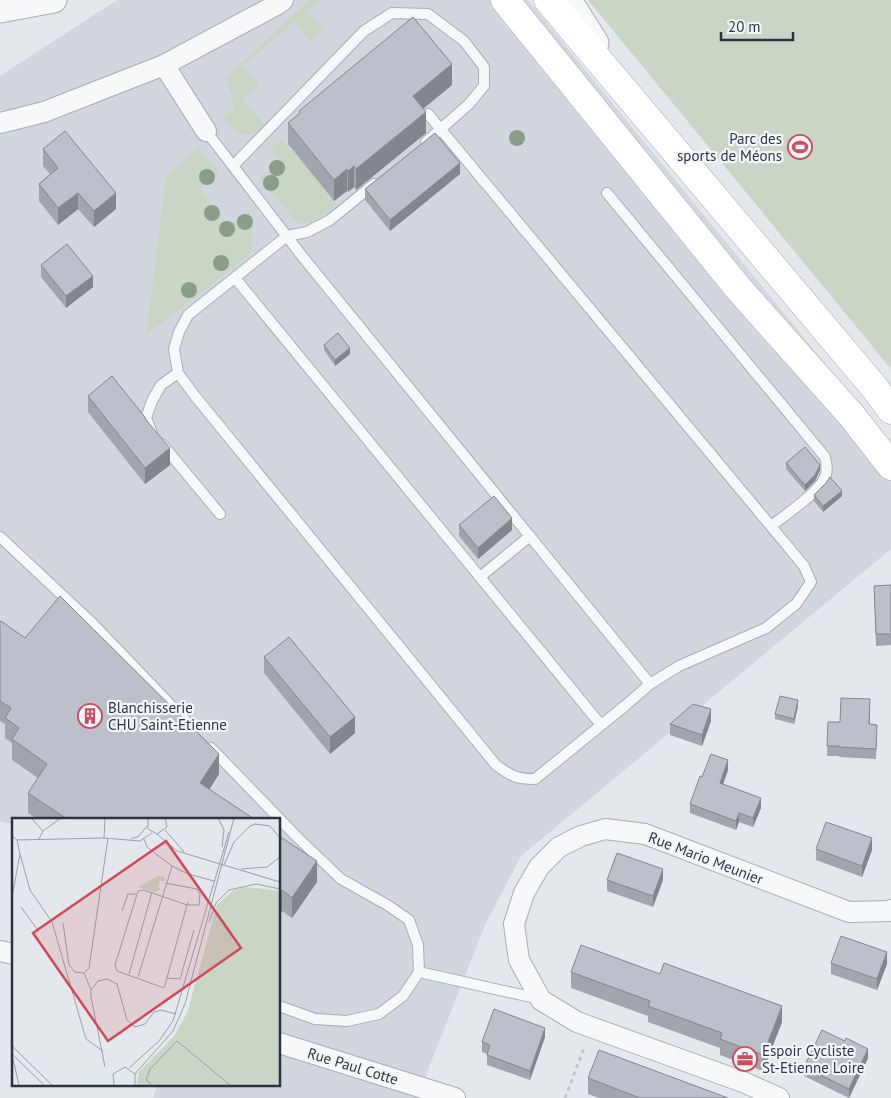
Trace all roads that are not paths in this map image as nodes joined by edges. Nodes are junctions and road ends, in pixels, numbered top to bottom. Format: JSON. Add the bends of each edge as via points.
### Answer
{"nodes":[{"id":1,"x":54,"y":0,"type":"edge"},
{"id":2,"x":282,"y":0,"type":"edge"},
{"id":3,"x":505,"y":0,"type":"edge"},
{"id":4,"x":548,"y":0,"type":"edge"},
{"id":5,"x":569,"y":0,"type":"edge"},
{"id":6,"x":0,"y":10,"type":"edge"},
{"id":7,"x":164,"y":65,"type":"junction"},
{"id":8,"x":635,"y":104,"type":"junction"},
{"id":9,"x":428,"y":114,"type":"dead end"},
{"id":10,"x":0,"y":123,"type":"edge"},
{"id":11,"x":206,"y":130,"type":"joint"},
{"id":12,"x":441,"y":130,"type":"junction"},
{"id":13,"x":419,"y":148,"type":"edge"},
{"id":14,"x":233,"y":166,"type":"junction"},
{"id":15,"x":382,"y":178,"type":"edge"},
{"id":16,"x":607,"y":193,"type":"dead end"},
{"id":17,"x":287,"y":236,"type":"junction"},
{"id":18,"x":235,"y":278,"type":"junction"},
{"id":19,"x":178,"y":373,"type":"junction"},
{"id":20,"x":891,"y":410,"type":"edge"},
{"id":21,"x":891,"y":466,"type":"edge"},
{"id":22,"x":220,"y":514,"type":"dead end"},
{"id":23,"x":771,"y":526,"type":"junction"},
{"id":24,"x":530,"y":536,"type":"junction"},
{"id":25,"x":0,"y":537,"type":"edge"},
{"id":26,"x":480,"y":577,"type":"junction"},
{"id":27,"x":650,"y":684,"type":"junction"},
{"id":28,"x":601,"y":725,"type":"junction"},
{"id":29,"x":279,"y":818,"type":"edge"},
{"id":30,"x":280,"y":819,"type":"edge"},
{"id":31,"x":891,"y":910,"type":"edge"},
{"id":32,"x":419,"y":972,"type":"junction"},
{"id":33,"x":541,"y":1000,"type":"junction"},
{"id":34,"x":280,"y":1006,"type":"edge"},
{"id":35,"x":280,"y":1043,"type":"edge"},
{"id":36,"x":455,"y":1098,"type":"edge"},
{"id":37,"x":779,"y":1098,"type":"edge"}],
"edges":[{"from":1,"to":6,"type":"street"},
{"from":2,"to":7,"type":"street"},
{"from":3,"to":21,"type":"main road","via":[[738,288],[852,416]]},
{"from":4,"to":8,"type":"main road"},
{"from":5,"to":8,"type":"street"},
{"from":7,"to":10,"type":"street","via":[[44,112]]},
{"from":7,"to":11,"type":"street"},
{"from":8,"to":20,"type":"main road"},
{"from":9,"to":12,"type":"lane"},
{"from":11,"to":14,"type":"lane"},
{"from":12,"to":13,"type":"lane"},
{"from":12,"to":14,"type":"lane","via":[[484,86],[484,67],[464,41],[428,14],[392,14],[364,31]]},
{"from":12,"to":23,"type":"lane"},
{"from":14,"to":17,"type":"lane"},
{"from":15,"to":17,"type":"lane","via":[[330,220],[307,232]]},
{"from":16,"to":23,"type":"lane","via":[[825,457],[828,466],[817,490]]},
{"from":17,"to":18,"type":"lane"},
{"from":17,"to":24,"type":"lane"},
{"from":18,"to":19,"type":"lane","via":[[188,315],[178,332],[174,349]]},
{"from":18,"to":26,"type":"lane"},
{"from":19,"to":22,"type":"lane","via":[[161,385],[146,418],[152,433]]},
{"from":19,"to":28,"type":"lane","via":[[496,765],[521,779],[535,779]]},
{"from":23,"to":27,"type":"lane","via":[[804,566],[811,582],[796,604],[766,628],[680,666]]},
{"from":24,"to":26,"type":"lane"},
{"from":24,"to":27,"type":"lane"},
{"from":25,"to":29,"type":"lane","via":[[93,624]]},
{"from":26,"to":28,"type":"lane"},
{"from":27,"to":28,"type":"lane"},
{"from":30,"to":32,"type":"lane","via":[[341,879],[409,920],[418,945]]},
{"from":31,"to":33,"type":"street","name":"Rue Mario Meunier","via":[[850,912],[645,834],[605,829],[559,846],[539,867],[524,893],[514,924],[519,960]]},
{"from":32,"to":33,"type":"lane"},
{"from":32,"to":34,"type":"lane","via":[[403,996],[379,1014],[347,1021],[315,1020]]},
{"from":33,"to":37,"type":"street","name":"Rue Mario Meunier","via":[[577,1022]]},
{"from":35,"to":36,"type":"street","name":"Rue Paul Cotte"}]}
